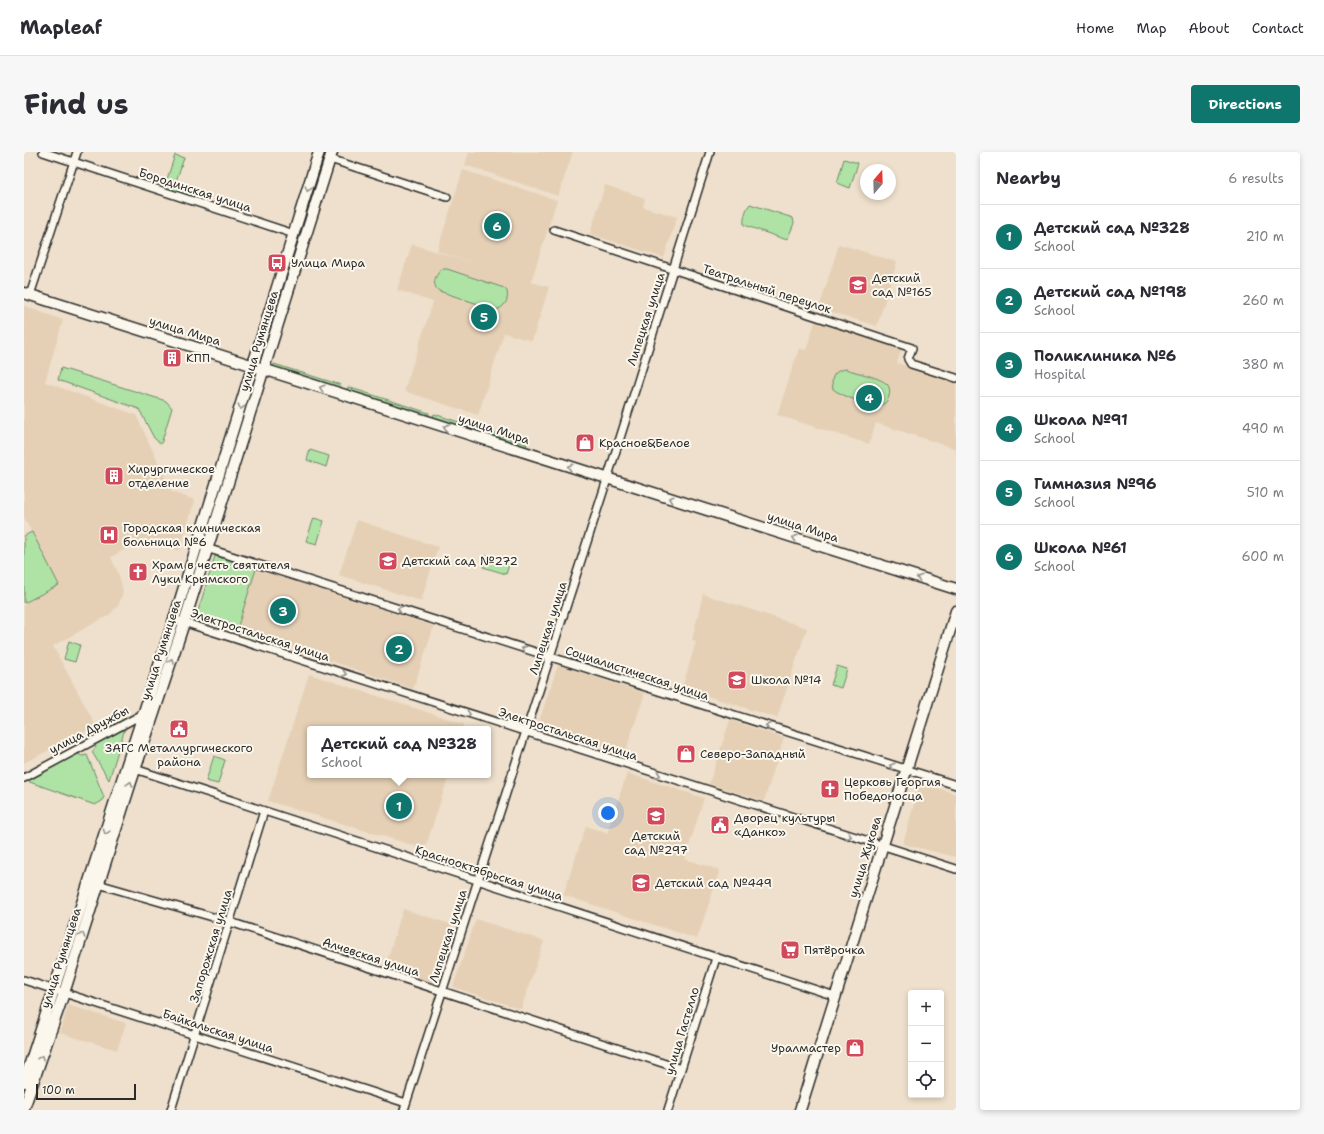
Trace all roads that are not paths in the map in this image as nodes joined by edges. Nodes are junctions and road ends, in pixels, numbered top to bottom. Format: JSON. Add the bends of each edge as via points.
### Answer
{"nodes":[{"id":1,"x":43,"y":152,"type":"edge"},
{"id":2,"x":77,"y":152,"type":"edge"},
{"id":3,"x":319,"y":152,"type":"edge"},
{"id":4,"x":710,"y":152,"type":"edge"},
{"id":5,"x":331,"y":155,"type":"edge"},
{"id":6,"x":74,"y":161,"type":"junction"},
{"id":7,"x":447,"y":197,"type":"dead end"},
{"id":8,"x":554,"y":230,"type":"dead end"},
{"id":9,"x":294,"y":234,"type":"junction"},
{"id":10,"x":673,"y":270,"type":"junction"},
{"id":11,"x":27,"y":294,"type":"edge"},
{"id":12,"x":254,"y":366,"type":"junction"},
{"id":13,"x":264,"y":369,"type":"junction"},
{"id":14,"x":956,"y":378,"type":"edge"},
{"id":15,"x":607,"y":478,"type":"junction"},
{"id":16,"x":198,"y":545,"type":"junction"},
{"id":17,"x":208,"y":548,"type":"junction"},
{"id":18,"x":956,"y":589,"type":"edge"},
{"id":19,"x":956,"y":611,"type":"edge"},
{"id":20,"x":174,"y":619,"type":"junction"},
{"id":21,"x":184,"y":622,"type":"junction"},
{"id":22,"x":550,"y":657,"type":"junction"},
{"id":23,"x":143,"y":714,"type":"junction"},
{"id":24,"x":526,"y":733,"type":"junction"},
{"id":25,"x":135,"y":769,"type":"junction"},
{"id":26,"x":905,"y":770,"type":"junction"},
{"id":27,"x":24,"y":778,"type":"edge"},
{"id":28,"x":956,"y":785,"type":"edge"},
{"id":29,"x":119,"y":806,"type":"junction"},
{"id":30,"x":264,"y":811,"type":"junction"},
{"id":31,"x":881,"y":846,"type":"junction"},
{"id":32,"x":956,"y":870,"type":"edge"},
{"id":33,"x":477,"y":880,"type":"junction"},
{"id":34,"x":98,"y":884,"type":"junction"},
{"id":35,"x":230,"y":922,"type":"junction"},
{"id":36,"x":716,"y":958,"type":"junction"},
{"id":37,"x":24,"y":980,"type":"edge"},
{"id":38,"x":441,"y":991,"type":"junction"},
{"id":39,"x":59,"y":992,"type":"junction"},
{"id":40,"x":836,"y":996,"type":"junction"},
{"id":41,"x":194,"y":1035,"type":"junction"},
{"id":42,"x":681,"y":1069,"type":"junction"},
{"id":43,"x":24,"y":1082,"type":"edge"},
{"id":44,"x":405,"y":1106,"type":"edge"},
{"id":45,"x":24,"y":1108,"type":"edge"},
{"id":46,"x":171,"y":1110,"type":"edge"},
{"id":47,"x":668,"y":1110,"type":"edge"},
{"id":48,"x":800,"y":1110,"type":"edge"}],
"edges":[{"from":1,"to":6,"type":"street","name":"Бородинская улица"},
{"from":2,"to":6,"type":"street"},
{"from":3,"to":9,"type":"main road","name":"улица Румянцева","one_way":true},
{"from":4,"to":10,"type":"street","name":"Липецкая улица"},
{"from":5,"to":7,"type":"street"},
{"from":5,"to":13,"type":"main road","name":"улица Румянцева"},
{"from":6,"to":9,"type":"street","name":"Бородинская улица"},
{"from":6,"to":11,"type":"street"},
{"from":8,"to":10,"type":"street","name":"Театральный переулок"},
{"from":9,"to":12,"type":"main road","name":"улица Румянцева"},
{"from":10,"to":14,"type":"street","name":"Театральный переулок","via":[[912,348],[908,359],[911,364]]},
{"from":10,"to":15,"type":"street","name":"Липецкая улица"},
{"from":11,"to":12,"type":"main road","name":"улица Мира"},
{"from":12,"to":13,"type":"main road","name":"улица Мира"},
{"from":12,"to":16,"type":"main road","name":"улица Румянцева","one_way":true},
{"from":15,"to":13,"type":"main road","name":"улица Мира","one_way":true},
{"from":13,"to":17,"type":"main road","name":"улица Румянцева"},
{"from":18,"to":15,"type":"main road","name":"улица Мира","one_way":true},
{"from":15,"to":22,"type":"street","name":"Липецкая улица"},
{"from":16,"to":17,"type":"street","name":"Социалистическая улица"},
{"from":16,"to":20,"type":"main road","name":"улица Румянцева"},
{"from":17,"to":21,"type":"main road","name":"улица Румянцева"},
{"from":22,"to":17,"type":"street","name":"Социалистическая улица","one_way":true},
{"from":19,"to":26,"type":"main road","name":"улица Жукова"},
{"from":20,"to":21,"type":"street","name":"Электростальская улица"},
{"from":20,"to":23,"type":"main road","name":"улица Румянцева"},
{"from":21,"to":24,"type":"street","name":"Электростальская улица","one_way":true},
{"from":25,"to":21,"type":"main road","name":"улица Румянцева","one_way":true},
{"from":22,"to":24,"type":"street","name":"Липецкая улица"},
{"from":26,"to":22,"type":"street","name":"Социалистическая улица","one_way":true},
{"from":23,"to":27,"type":"street","name":"улица Дружбы"},
{"from":23,"to":29,"type":"main road","name":"улица Румянцева"},
{"from":24,"to":31,"type":"street","name":"Электростальская улица","one_way":true},
{"from":24,"to":33,"type":"street","name":"Липецкая улица"},
{"from":29,"to":25,"type":"main road","name":"улица Румянцева","one_way":true},
{"from":25,"to":30,"type":"street","name":"Краснооктябрьская улица"},
{"from":26,"to":28,"type":"street","name":"Социалистическая улица"},
{"from":26,"to":31,"type":"main road","name":"улица Жукова"},
{"from":29,"to":34,"type":"main road","name":"улица Румянцева"},
{"from":29,"to":39,"type":"main road","name":"улица Румянцева","one_way":true},
{"from":30,"to":33,"type":"street","name":"Краснооктябрьская улица"},
{"from":30,"to":35,"type":"street","name":"Запорожская улица"},
{"from":31,"to":32,"type":"street","name":"Электростальская улица"},
{"from":31,"to":40,"type":"main road","name":"улица Жукова"},
{"from":33,"to":36,"type":"street","name":"Краснооктябрьская улица"},
{"from":33,"to":38,"type":"street","name":"Липецкая улица"},
{"from":34,"to":35,"type":"street","name":"Алчевская улица"},
{"from":39,"to":34,"type":"main road","name":"улица Румянцева","one_way":true},
{"from":35,"to":38,"type":"street","name":"Алчевская улица"},
{"from":35,"to":41,"type":"street","name":"Запорожская улица"},
{"from":36,"to":40,"type":"street","name":"Краснооктябрьская улица"},
{"from":36,"to":42,"type":"street","name":"улица Гастелло"},
{"from":37,"to":39,"type":"street","name":"Байкальская улица"},
{"from":38,"to":42,"type":"street","name":"Алчевская улица"},
{"from":38,"to":44,"type":"street","name":"Липецкая улица"},
{"from":39,"to":41,"type":"street","name":"Байкальская улица"},
{"from":39,"to":43,"type":"main road","name":"улица Румянцева"},
{"from":45,"to":39,"type":"main road","name":"улица Румянцева","one_way":true},
{"from":40,"to":48,"type":"main road","name":"улица Жукова"},
{"from":41,"to":44,"type":"street","name":"Байкальская улица"},
{"from":41,"to":46,"type":"street","name":"Запорожская улица"},
{"from":42,"to":47,"type":"street","name":"улица Гастелло"}]}
